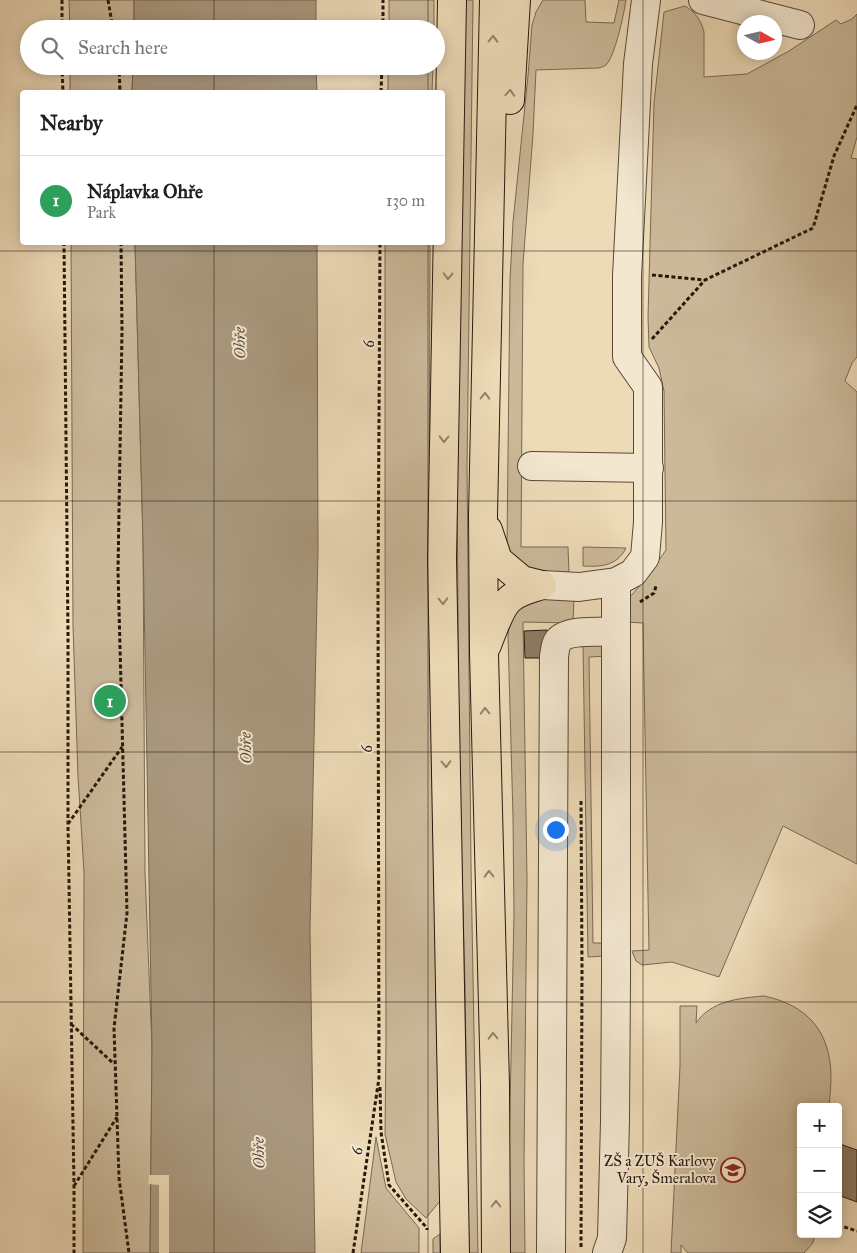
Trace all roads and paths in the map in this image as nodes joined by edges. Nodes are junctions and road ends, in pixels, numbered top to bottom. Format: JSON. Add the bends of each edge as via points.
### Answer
{"nodes":[{"id":1,"x":62,"y":0,"type":"edge"},
{"id":2,"x":108,"y":0,"type":"edge"},
{"id":3,"x":383,"y":0,"type":"edge"},
{"id":4,"x":452,"y":0,"type":"edge"},
{"id":5,"x":494,"y":0,"type":"edge"},
{"id":6,"x":516,"y":0,"type":"edge"},
{"id":7,"x":646,"y":0,"type":"edge"},
{"id":8,"x":703,"y":0,"type":"edge"},
{"id":9,"x":62,"y":20,"type":"edge"},
{"id":10,"x":111,"y":20,"type":"edge"},
{"id":11,"x":383,"y":20,"type":"edge"},
{"id":12,"x":800,"y":25,"type":"dead end"},
{"id":13,"x":62,"y":75,"type":"edge"},
{"id":14,"x":119,"y":75,"type":"edge"},
{"id":15,"x":382,"y":75,"type":"edge"},
{"id":16,"x":63,"y":90,"type":"edge"},
{"id":17,"x":120,"y":90,"type":"edge"},
{"id":18,"x":381,"y":90,"type":"edge"},
{"id":19,"x":857,"y":105,"type":"edge"},
{"id":20,"x":64,"y":245,"type":"edge"},
{"id":21,"x":121,"y":245,"type":"edge"},
{"id":22,"x":380,"y":245,"type":"edge"},
{"id":23,"x":489,"y":245,"type":"junction"},
{"id":24,"x":644,"y":274,"type":"dead end"},
{"id":25,"x":705,"y":280,"type":"junction"},
{"id":26,"x":650,"y":341,"type":"dead end"},
{"id":27,"x":532,"y":466,"type":"dead end"},
{"id":28,"x":649,"y":468,"type":"junction"},
{"id":29,"x":483,"y":515,"type":"junction"},
{"id":30,"x":616,"y":582,"type":"junction"},
{"id":31,"x":542,"y":585,"type":"junction"},
{"id":32,"x":616,"y":632,"type":"junction"},
{"id":33,"x":484,"y":653,"type":"junction"},
{"id":34,"x":122,"y":745,"type":"junction"},
{"id":35,"x":581,"y":790,"type":"dead end"},
{"id":36,"x":68,"y":824,"type":"junction"},
{"id":37,"x":71,"y":1024,"type":"junction"},
{"id":38,"x":115,"y":1065,"type":"junction"},
{"id":39,"x":379,"y":1078,"type":"junction"},
{"id":40,"x":117,"y":1117,"type":"junction"},
{"id":41,"x":74,"y":1186,"type":"junction"},
{"id":42,"x":842,"y":1225,"type":"edge"},
{"id":43,"x":857,"y":1231,"type":"edge"},
{"id":44,"x":428,"y":1236,"type":"dead end"},
{"id":45,"x":74,"y":1253,"type":"edge"},
{"id":46,"x":129,"y":1253,"type":"edge"},
{"id":47,"x":353,"y":1253,"type":"edge"},
{"id":48,"x":455,"y":1253,"type":"edge"},
{"id":49,"x":496,"y":1253,"type":"edge"},
{"id":50,"x":551,"y":1253,"type":"edge"},
{"id":51,"x":581,"y":1253,"type":"edge"},
{"id":52,"x":607,"y":1253,"type":"edge"}],
"edges":[{"from":1,"to":9,"type":"path"},
{"from":2,"to":10,"type":"path"},
{"from":3,"to":11,"type":"path"},
{"from":4,"to":48,"type":"highway","one_way":true,"via":[[442,559]]},
{"from":23,"to":5,"type":"highway","one_way":true},
{"from":23,"to":6,"type":"highway","one_way":true,"via":[[509,103]]},
{"from":7,"to":28,"type":"street","via":[[638,64],[627,276],[627,357],[648,387]]},
{"from":8,"to":12,"type":"street"},
{"from":13,"to":16,"type":"path"},
{"from":14,"to":17,"type":"path"},
{"from":15,"to":18,"type":"path"},
{"from":19,"to":25,"type":"path","via":[[834,156],[813,228]]},
{"from":20,"to":36,"type":"path"},
{"from":21,"to":34,"type":"path","via":[[118,571]]},
{"from":22,"to":39,"type":"path","name":"6"},
{"from":29,"to":23,"type":"highway","one_way":true},
{"from":24,"to":25,"type":"path"},
{"from":25,"to":26,"type":"path"},
{"from":27,"to":28,"type":"street"},
{"from":28,"to":30,"type":"street","via":[[645,557],[633,573]]},
{"from":29,"to":31,"type":"highway","via":[[498,560],[522,580]]},
{"from":29,"to":33,"type":"highway"},
{"from":30,"to":31,"type":"street","via":[[579,587]]},
{"from":30,"to":32,"type":"street"},
{"from":31,"to":33,"type":"highway","via":[[522,591],[508,600]]},
{"from":32,"to":50,"type":"street","via":[[580,632],[563,637],[554,656]]},
{"from":32,"to":52,"type":"street","via":[[615,1111],[612,1238]]},
{"from":49,"to":33,"type":"highway","one_way":true},
{"from":34,"to":36,"type":"path"},
{"from":34,"to":38,"type":"path","via":[[127,913],[114,1028]]},
{"from":35,"to":51,"type":"path"},
{"from":36,"to":37,"type":"path"},
{"from":37,"to":38,"type":"path"},
{"from":37,"to":41,"type":"path"},
{"from":38,"to":40,"type":"path"},
{"from":39,"to":44,"type":"path","via":[[381,1132],[389,1185],[427,1228]]},
{"from":39,"to":47,"type":"path","name":"6"},
{"from":40,"to":41,"type":"path"},
{"from":40,"to":46,"type":"path","via":[[118,1178]]},
{"from":41,"to":45,"type":"path"},
{"from":42,"to":43,"type":"path"}]}
